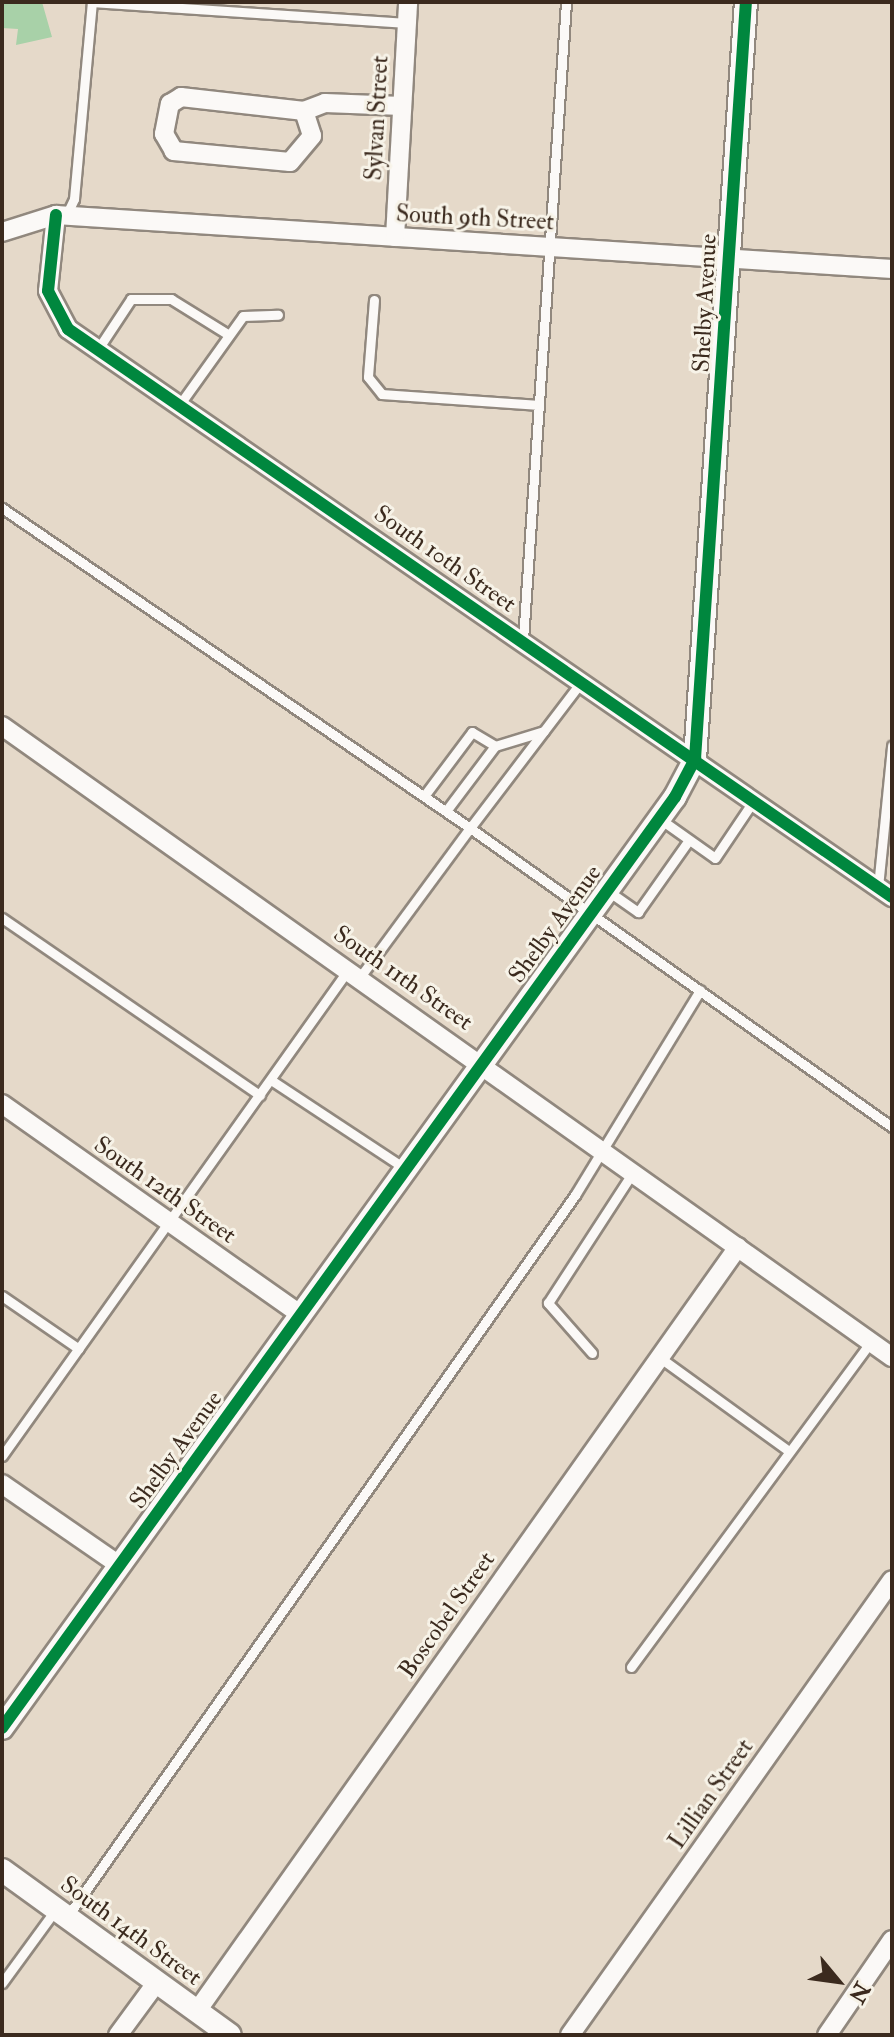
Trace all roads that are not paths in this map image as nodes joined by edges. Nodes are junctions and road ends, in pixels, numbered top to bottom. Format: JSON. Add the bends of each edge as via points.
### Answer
{"nodes":[{"id":1,"x":92,"y":2,"type":"edge"},
{"id":2,"x":408,"y":2,"type":"edge"},
{"id":3,"x":566,"y":2,"type":"edge"},
{"id":4,"x":746,"y":2,"type":"edge"},
{"id":5,"x":406,"y":23,"type":"junction"},
{"id":6,"x":402,"y":106,"type":"junction"},
{"id":7,"x":304,"y":111,"type":"junction"},
{"id":8,"x":61,"y":216,"type":"junction"},
{"id":9,"x":2,"y":232,"type":"edge"},
{"id":10,"x":395,"y":237,"type":"junction"},
{"id":11,"x":552,"y":246,"type":"junction"},
{"id":12,"x":729,"y":256,"type":"junction"},
{"id":13,"x":892,"y":269,"type":"edge"},
{"id":14,"x":374,"y":300,"type":"dead end"},
{"id":15,"x":278,"y":315,"type":"dead end"},
{"id":16,"x":229,"y":335,"type":"junction"},
{"id":17,"x":98,"y":349,"type":"junction"},
{"id":18,"x":180,"y":404,"type":"junction"},
{"id":19,"x":539,"y":405,"type":"junction"},
{"id":20,"x":2,"y":508,"type":"edge"},
{"id":21,"x":523,"y":640,"type":"junction"},
{"id":22,"x":582,"y":681,"type":"junction"},
{"id":23,"x":2,"y":726,"type":"edge"},
{"id":24,"x":544,"y":731,"type":"junction"},
{"id":25,"x":495,"y":746,"type":"junction"},
{"id":26,"x":892,"y":746,"type":"edge"},
{"id":27,"x":695,"y":759,"type":"junction"},
{"id":28,"x":424,"y":796,"type":"junction"},
{"id":29,"x":754,"y":800,"type":"junction"},
{"id":30,"x":446,"y":811,"type":"junction"},
{"id":31,"x":659,"y":818,"type":"junction"},
{"id":32,"x":470,"y":828,"type":"junction"},
{"id":33,"x":689,"y":840,"type":"junction"},
{"id":34,"x":607,"y":890,"type":"junction"},
{"id":35,"x":885,"y":892,"type":"edge"},
{"id":36,"x":590,"y":912,"type":"junction"},
{"id":37,"x":2,"y":918,"type":"edge"},
{"id":38,"x":354,"y":973,"type":"junction"},
{"id":39,"x":700,"y":990,"type":"junction"},
{"id":40,"x":483,"y":1063,"type":"junction"},
{"id":41,"x":271,"y":1080,"type":"junction"},
{"id":42,"x":260,"y":1095,"type":"junction"},
{"id":43,"x":2,"y":1104,"type":"edge"},
{"id":44,"x":892,"y":1127,"type":"edge"},
{"id":45,"x":604,"y":1151,"type":"junction"},
{"id":46,"x":406,"y":1169,"type":"junction"},
{"id":47,"x":633,"y":1172,"type":"junction"},
{"id":48,"x":170,"y":1223,"type":"junction"},
{"id":49,"x":738,"y":1247,"type":"junction"},
{"id":50,"x":2,"y":1296,"type":"edge"},
{"id":51,"x":301,"y":1315,"type":"junction"},
{"id":52,"x":871,"y":1342,"type":"junction"},
{"id":53,"x":79,"y":1349,"type":"junction"},
{"id":54,"x":592,"y":1353,"type":"dead end"},
{"id":55,"x":658,"y":1357,"type":"junction"},
{"id":56,"x":892,"y":1357,"type":"edge"},
{"id":57,"x":789,"y":1451,"type":"junction"},
{"id":58,"x":2,"y":1456,"type":"edge"},
{"id":59,"x":2,"y":1484,"type":"edge"},
{"id":60,"x":119,"y":1565,"type":"junction"},
{"id":61,"x":892,"y":1580,"type":"edge"},
{"id":62,"x":631,"y":1667,"type":"dead end"},
{"id":63,"x":2,"y":1728,"type":"edge"},
{"id":64,"x":2,"y":1870,"type":"edge"},
{"id":65,"x":62,"y":1913,"type":"junction"},
{"id":66,"x":892,"y":1940,"type":"edge"},
{"id":67,"x":157,"y":1982,"type":"junction"},
{"id":68,"x":2,"y":1983,"type":"edge"},
{"id":69,"x":197,"y":2011,"type":"junction"},
{"id":70,"x":118,"y":2035,"type":"edge"},
{"id":71,"x":230,"y":2035,"type":"edge"},
{"id":72,"x":570,"y":2035,"type":"edge"},
{"id":73,"x":827,"y":2035,"type":"edge"}],
"edges":[{"from":1,"to":5,"type":"lane"},
{"from":1,"to":8,"type":"lane","via":[[74,199]]},
{"from":2,"to":5,"type":"street","name":"Sylvan Street"},
{"from":3,"to":11,"type":"lane"},
{"from":4,"to":12,"type":"street","name":"Shelby Avenue"},
{"from":5,"to":6,"type":"street","name":"Sylvan Street"},
{"from":6,"to":7,"type":"street","via":[[325,103]]},
{"from":6,"to":10,"type":"street","name":"Sylvan Street"},
{"from":7,"to":7,"type":"street","via":[[181,97],[170,104],[164,134],[174,151],[290,162],[312,136]]},
{"from":8,"to":9,"type":"street"},
{"from":8,"to":10,"type":"street","name":"South 9th Street"},
{"from":8,"to":17,"type":"street","name":"South 10th Street","via":[[48,291],[68,329]]},
{"from":10,"to":11,"type":"street","name":"South 9th Street"},
{"from":11,"to":12,"type":"street","name":"South 9th Street"},
{"from":11,"to":19,"type":"lane"},
{"from":12,"to":13,"type":"street","name":"South 9th Street"},
{"from":12,"to":27,"type":"street","name":"Shelby Avenue"},
{"from":14,"to":19,"type":"lane","via":[[368,377],[382,394]]},
{"from":15,"to":16,"type":"lane","via":[[243,316]]},
{"from":16,"to":17,"type":"lane","via":[[171,299],[131,299]]},
{"from":16,"to":18,"type":"lane"},
{"from":17,"to":18,"type":"street","name":"South 10th Street"},
{"from":18,"to":21,"type":"street","name":"South 10th Street"},
{"from":19,"to":21,"type":"lane"},
{"from":20,"to":28,"type":"lane"},
{"from":21,"to":22,"type":"street","name":"South 10th Street"},
{"from":22,"to":24,"type":"lane"},
{"from":22,"to":27,"type":"street","name":"South 10th Street"},
{"from":23,"to":38,"type":"street","name":"South 11th Street"},
{"from":24,"to":25,"type":"lane"},
{"from":24,"to":32,"type":"lane"},
{"from":25,"to":28,"type":"lane","via":[[472,732]]},
{"from":25,"to":30,"type":"lane"},
{"from":26,"to":35,"type":"lane"},
{"from":27,"to":29,"type":"street","name":"South 10th Street"},
{"from":27,"to":31,"type":"street","name":"Shelby Avenue"},
{"from":28,"to":30,"type":"lane"},
{"from":29,"to":33,"type":"lane","via":[[715,858]]},
{"from":29,"to":35,"type":"street","name":"South 10th Street"},
{"from":30,"to":32,"type":"lane"},
{"from":31,"to":33,"type":"lane"},
{"from":31,"to":34,"type":"street","name":"Shelby Avenue"},
{"from":32,"to":36,"type":"lane"},
{"from":32,"to":38,"type":"lane"},
{"from":33,"to":34,"type":"lane","via":[[638,912]]},
{"from":34,"to":36,"type":"street","name":"Shelby Avenue"},
{"from":36,"to":39,"type":"lane"},
{"from":36,"to":40,"type":"street","name":"Shelby Avenue"},
{"from":37,"to":42,"type":"lane"},
{"from":38,"to":40,"type":"street","name":"South 11th Street"},
{"from":38,"to":41,"type":"lane"},
{"from":39,"to":44,"type":"lane"},
{"from":39,"to":45,"type":"lane"},
{"from":40,"to":45,"type":"street","name":"South 11th Street"},
{"from":40,"to":46,"type":"street","name":"Shelby Avenue"},
{"from":41,"to":42,"type":"lane"},
{"from":41,"to":46,"type":"lane"},
{"from":42,"to":48,"type":"lane"},
{"from":43,"to":48,"type":"street","name":"South 12th Street"},
{"from":45,"to":47,"type":"street","name":"South 11th Street"},
{"from":45,"to":65,"type":"lane"},
{"from":46,"to":51,"type":"street","name":"Shelby Avenue"},
{"from":47,"to":49,"type":"street","name":"South 11th Street"},
{"from":47,"to":54,"type":"lane","via":[[548,1303]]},
{"from":48,"to":51,"type":"street","name":"South 12th Street"},
{"from":48,"to":53,"type":"lane"},
{"from":49,"to":52,"type":"street","name":"South 11th Street"},
{"from":49,"to":55,"type":"street","name":"Boscobel Street"},
{"from":50,"to":53,"type":"lane"},
{"from":51,"to":60,"type":"street","name":"Shelby Avenue"},
{"from":52,"to":56,"type":"street","name":"South 11th Street"},
{"from":52,"to":57,"type":"lane"},
{"from":53,"to":58,"type":"lane"},
{"from":55,"to":57,"type":"lane"},
{"from":55,"to":69,"type":"street","name":"Boscobel Street"},
{"from":57,"to":62,"type":"lane"},
{"from":59,"to":60,"type":"street"},
{"from":60,"to":63,"type":"street","name":"Shelby Avenue"},
{"from":61,"to":72,"type":"street","name":"Lillian Street"},
{"from":64,"to":65,"type":"street","name":"South 14th Street"},
{"from":65,"to":67,"type":"street","name":"South 14th Street"},
{"from":65,"to":68,"type":"lane"},
{"from":66,"to":73,"type":"street"},
{"from":67,"to":69,"type":"street","name":"South 14th Street"},
{"from":67,"to":70,"type":"street"},
{"from":69,"to":71,"type":"street","name":"South 14th Street"}]}
